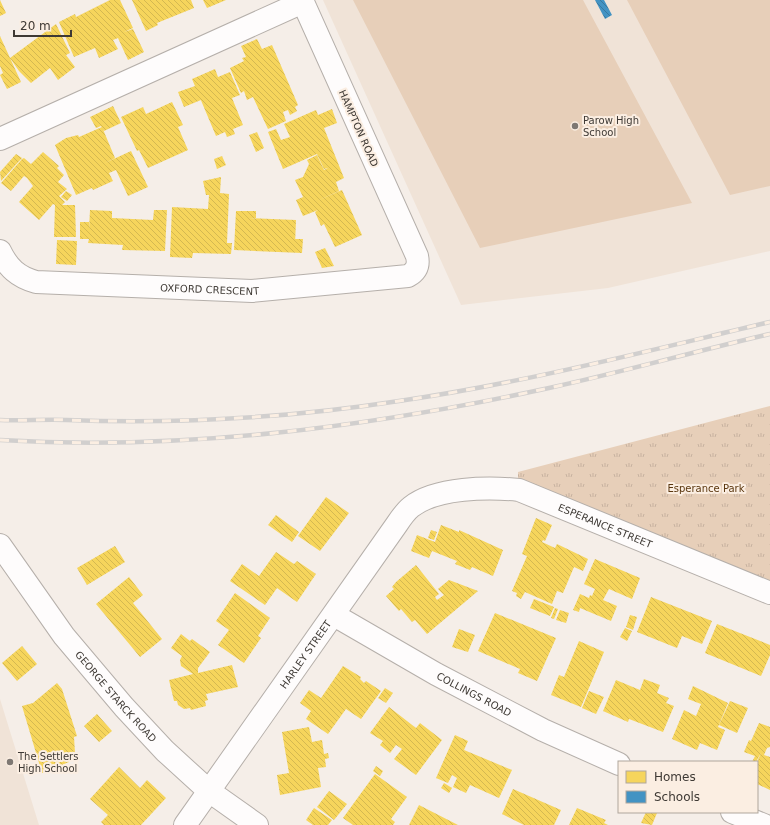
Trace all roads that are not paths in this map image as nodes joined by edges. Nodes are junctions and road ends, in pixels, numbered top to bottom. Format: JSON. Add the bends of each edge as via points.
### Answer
{"nodes":[{"id":1,"x":302,"y":1,"type":"edge"},
{"id":2,"x":0,"y":139,"type":"edge"},
{"id":3,"x":0,"y":251,"type":"edge"},
{"id":4,"x":417,"y":256,"type":"joint"},
{"id":5,"x":436,"y":495,"type":"joint"},
{"id":6,"x":0,"y":546,"type":"edge"},
{"id":7,"x":770,"y":593,"type":"edge"},
{"id":8,"x":334,"y":614,"type":"junction"},
{"id":9,"x":618,"y":764,"type":"edge"},
{"id":10,"x":209,"y":790,"type":"junction"},
{"id":11,"x":734,"y":813,"type":"edge"},
{"id":12,"x":185,"y":825,"type":"edge"},
{"id":13,"x":257,"y":825,"type":"edge"},
{"id":14,"x":764,"y":825,"type":"edge"}],
"edges":[{"from":1,"to":2,"type":"street"},
{"from":1,"to":4,"type":"street","name":"HAMPTON ROAD"},
{"from":3,"to":4,"type":"street","name":"OXFORD CRESCENT","via":[[6,263],[18,275],[36,282],[232,291],[269,290],[408,276],[417,268]]},
{"from":5,"to":7,"type":"street","name":"ESPERANCE STREET","via":[[494,488],[519,490]]},
{"from":5,"to":8,"type":"street","name":"HARLEY STREET","via":[[411,507],[403,516]]},
{"from":6,"to":10,"type":"street","name":"GEORGE STARCK ROAD","via":[[64,636],[124,707],[164,751]]},
{"from":8,"to":9,"type":"street","name":"COLLINGS ROAD","via":[[436,674],[543,730]]},
{"from":8,"to":10,"type":"street","name":"HARLEY STREET"},
{"from":10,"to":12,"type":"street","name":"HARLEY STREET"},
{"from":10,"to":13,"type":"street","name":"GEORGE STARCK ROAD"},
{"from":11,"to":14,"type":"street"}]}
